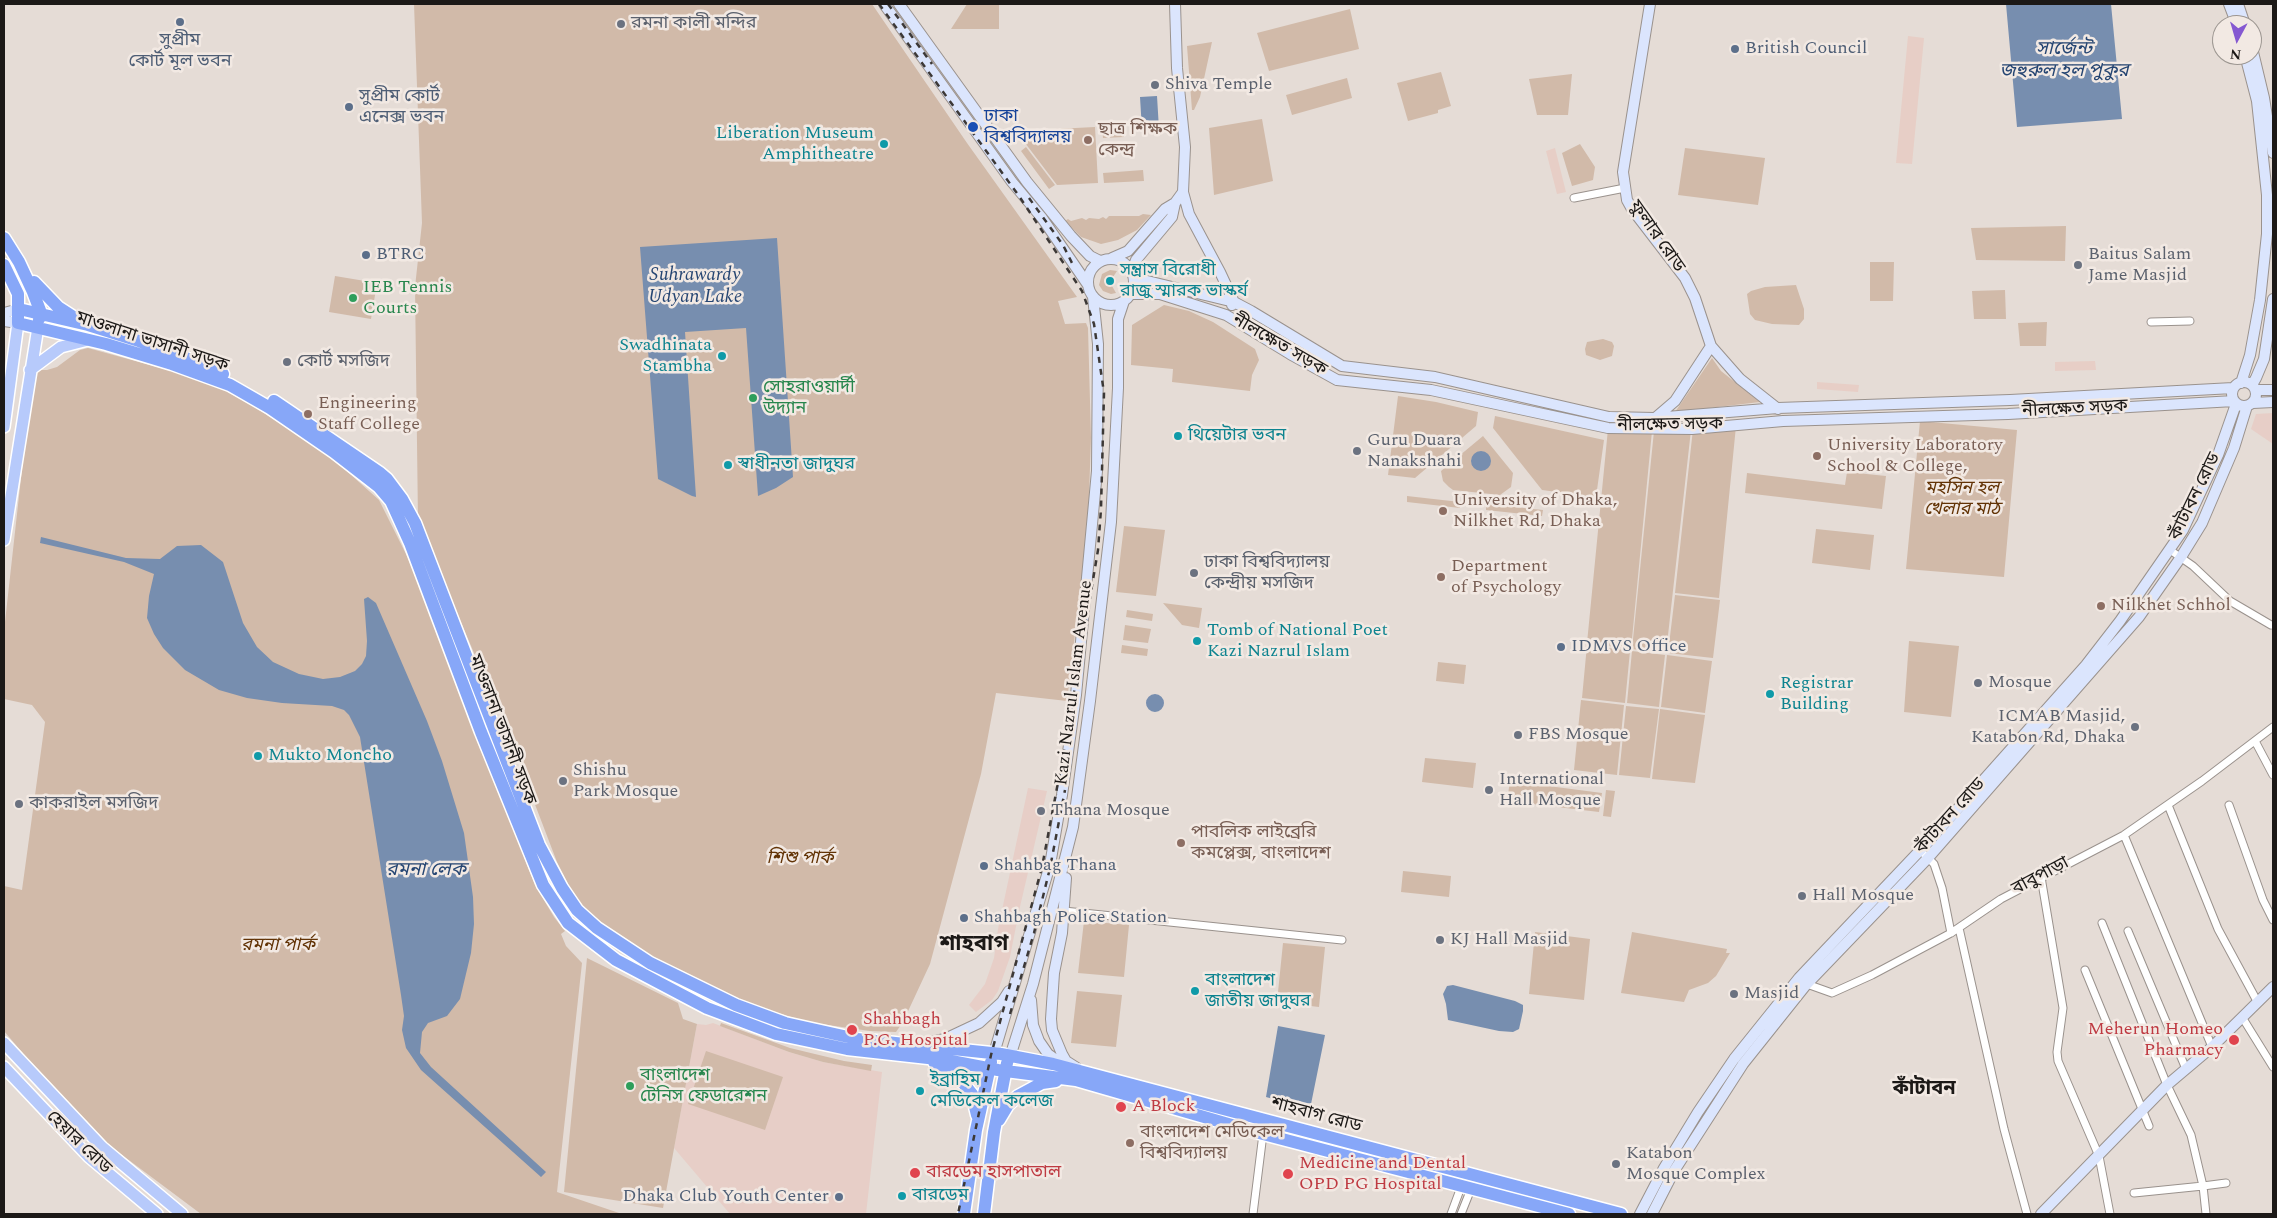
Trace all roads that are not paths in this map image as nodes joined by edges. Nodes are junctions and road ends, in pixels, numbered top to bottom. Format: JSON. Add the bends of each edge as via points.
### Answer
{"nodes":[{"id":1,"x":884,"y":4,"type":"edge"},
{"id":2,"x":898,"y":4,"type":"edge"},
{"id":3,"x":1175,"y":4,"type":"edge"},
{"id":4,"x":1650,"y":4,"type":"edge"},
{"id":5,"x":2247,"y":65,"type":"edge"},
{"id":6,"x":2256,"y":65,"type":"edge"},
{"id":7,"x":2273,"y":153,"type":"edge"},
{"id":8,"x":1625,"y":188,"type":"junction"},
{"id":9,"x":1183,"y":192,"type":"junction"},
{"id":10,"x":1574,"y":198,"type":"dead end"},
{"id":11,"x":1175,"y":203,"type":"junction"},
{"id":12,"x":1051,"y":211,"type":"junction"},
{"id":13,"x":1042,"y":218,"type":"junction"},
{"id":14,"x":4,"y":238,"type":"edge"},
{"id":15,"x":1111,"y":258,"type":"junction"},
{"id":16,"x":1100,"y":261,"type":"junction"},
{"id":17,"x":19,"y":262,"type":"junction"},
{"id":18,"x":4,"y":264,"type":"edge"},
{"id":19,"x":1133,"y":274,"type":"junction"},
{"id":20,"x":1088,"y":285,"type":"junction"},
{"id":21,"x":1093,"y":297,"type":"junction"},
{"id":22,"x":1128,"y":298,"type":"junction"},
{"id":23,"x":2273,"y":298,"type":"edge"},
{"id":24,"x":1234,"y":302,"type":"junction"},
{"id":25,"x":19,"y":309,"type":"junction"},
{"id":26,"x":4,"y":313,"type":"edge"},
{"id":27,"x":41,"y":313,"type":"junction"},
{"id":28,"x":1226,"y":315,"type":"junction"},
{"id":29,"x":2190,"y":320,"type":"dead end"},
{"id":30,"x":4,"y":321,"type":"edge"},
{"id":31,"x":2151,"y":322,"type":"dead end"},
{"id":32,"x":18,"y":323,"type":"junction"},
{"id":33,"x":88,"y":325,"type":"junction"},
{"id":34,"x":38,"y":327,"type":"junction"},
{"id":35,"x":90,"y":339,"type":"junction"},
{"id":36,"x":1711,"y":346,"type":"junction"},
{"id":37,"x":30,"y":370,"type":"junction"},
{"id":38,"x":2237,"y":385,"type":"junction"},
{"id":39,"x":2254,"y":388,"type":"junction"},
{"id":40,"x":1490,"y":389,"type":"junction"},
{"id":41,"x":2273,"y":390,"type":"edge"},
{"id":42,"x":256,"y":394,"type":"junction"},
{"id":43,"x":1488,"y":402,"type":"junction"},
{"id":44,"x":2273,"y":402,"type":"edge"},
{"id":45,"x":2242,"y":403,"type":"junction"},
{"id":46,"x":1778,"y":408,"type":"junction"},
{"id":47,"x":1654,"y":418,"type":"junction"},
{"id":48,"x":1779,"y":421,"type":"junction"},
{"id":49,"x":4,"y":427,"type":"edge"},
{"id":50,"x":1653,"y":430,"type":"junction"},
{"id":51,"x":4,"y":540,"type":"edge"},
{"id":52,"x":2170,"y":550,"type":"junction"},
{"id":53,"x":2181,"y":557,"type":"junction"},
{"id":54,"x":2271,"y":625,"type":"dead end"},
{"id":55,"x":2089,"y":667,"type":"junction"},
{"id":56,"x":2273,"y":727,"type":"edge"},
{"id":57,"x":2256,"y":741,"type":"junction"},
{"id":58,"x":2273,"y":775,"type":"edge"},
{"id":59,"x":2168,"y":805,"type":"junction"},
{"id":60,"x":2229,"y":805,"type":"dead end"},
{"id":61,"x":2124,"y":835,"type":"junction"},
{"id":62,"x":1924,"y":854,"type":"junction"},
{"id":63,"x":1067,"y":855,"type":"junction"},
{"id":64,"x":2041,"y":877,"type":"junction"},
{"id":65,"x":1064,"y":911,"type":"junction"},
{"id":66,"x":2273,"y":920,"type":"edge"},
{"id":67,"x":2102,"y":922,"type":"dead end"},
{"id":68,"x":1959,"y":928,"type":"junction"},
{"id":69,"x":2128,"y":931,"type":"dead end"},
{"id":70,"x":1951,"y":933,"type":"junction"},
{"id":71,"x":1342,"y":940,"type":"dead end"},
{"id":72,"x":2085,"y":970,"type":"dead end"},
{"id":73,"x":1015,"y":981,"type":"junction"},
{"id":74,"x":1803,"y":982,"type":"junction"},
{"id":75,"x":1033,"y":984,"type":"junction"},
{"id":76,"x":2273,"y":987,"type":"edge"},
{"id":77,"x":2257,"y":1001,"type":"junction"},
{"id":78,"x":2242,"y":1017,"type":"junction"},
{"id":79,"x":4,"y":1043,"type":"edge"},
{"id":80,"x":2212,"y":1047,"type":"junction"},
{"id":81,"x":915,"y":1050,"type":"junction"},
{"id":82,"x":1000,"y":1062,"type":"junction"},
{"id":83,"x":4,"y":1067,"type":"edge"},
{"id":84,"x":2273,"y":1067,"type":"edge"},
{"id":85,"x":2186,"y":1069,"type":"junction"},
{"id":86,"x":1078,"y":1075,"type":"junction"},
{"id":87,"x":8,"y":1078,"type":"edge"},
{"id":88,"x":2166,"y":1085,"type":"junction"},
{"id":89,"x":2143,"y":1109,"type":"junction"},
{"id":90,"x":67,"y":1111,"type":"junction"},
{"id":91,"x":55,"y":1121,"type":"junction"},
{"id":92,"x":2149,"y":1126,"type":"dead end"},
{"id":93,"x":976,"y":1130,"type":"junction"},
{"id":94,"x":994,"y":1132,"type":"junction"},
{"id":95,"x":1263,"y":1134,"type":"junction"},
{"id":96,"x":2099,"y":1156,"type":"junction"},
{"id":97,"x":2226,"y":1183,"type":"dead end"},
{"id":98,"x":2203,"y":1186,"type":"junction"},
{"id":99,"x":1466,"y":1188,"type":"junction"},
{"id":100,"x":2134,"y":1193,"type":"dead end"},
{"id":101,"x":2051,"y":1211,"type":"edge"},
{"id":102,"x":157,"y":1214,"type":"edge"},
{"id":103,"x":182,"y":1214,"type":"edge"},
{"id":104,"x":964,"y":1214,"type":"edge"},
{"id":105,"x":984,"y":1214,"type":"edge"},
{"id":106,"x":1253,"y":1214,"type":"edge"},
{"id":107,"x":1451,"y":1214,"type":"edge"},
{"id":108,"x":1461,"y":1214,"type":"edge"},
{"id":109,"x":1569,"y":1214,"type":"edge"},
{"id":110,"x":1621,"y":1214,"type":"edge"},
{"id":111,"x":1640,"y":1214,"type":"edge"},
{"id":112,"x":1652,"y":1214,"type":"edge"},
{"id":113,"x":2026,"y":1214,"type":"edge"},
{"id":114,"x":2041,"y":1214,"type":"edge"},
{"id":115,"x":2110,"y":1214,"type":"edge"},
{"id":116,"x":2206,"y":1214,"type":"edge"}],
"edges":[{"from":1,"to":13,"type":"main road","via":[[1012,182]]},
{"from":2,"to":12,"type":"main road"},
{"from":3,"to":9,"type":"main road","via":[[1185,147]]},
{"from":4,"to":8,"type":"main road","name":"ফুলার রোড","via":[[1623,172]]},
{"from":5,"to":38,"type":"main road","via":[[2256,100],[2267,195],[2267,234],[2250,355]]},
{"from":6,"to":7,"type":"main road"},
{"from":8,"to":10,"type":"street"},
{"from":8,"to":36,"type":"main road","name":"ফুলার রোড","via":[[1632,209],[1685,278]]},
{"from":9,"to":11,"type":"main road"},
{"from":9,"to":24,"type":"main road","via":[[1189,214]]},
{"from":11,"to":15,"type":"main road","via":[[1165,209],[1128,251]]},
{"from":11,"to":19,"type":"main road","via":[[1172,217],[1136,260]]},
{"from":12,"to":13,"type":"main road"},
{"from":12,"to":16,"type":"main road","via":[[1090,256]]},
{"from":13,"to":20,"type":"main road"},
{"from":14,"to":17,"type":"highway"},
{"from":15,"to":16,"type":"main road"},
{"from":15,"to":19,"type":"main road","via":[[1122,261]]},
{"from":16,"to":20,"type":"main road","via":[[1089,274]]},
{"from":17,"to":27,"type":"highway"},
{"from":17,"to":33,"type":"highway","via":[[42,293]]},
{"from":18,"to":25,"type":"highway","via":[[18,294]]},
{"from":19,"to":22,"type":"main road"},
{"from":19,"to":24,"type":"main road","name":"নীলক্ষেত সড়ক"},
{"from":20,"to":21,"type":"main road"},
{"from":21,"to":22,"type":"main road","via":[[1108,305]]},
{"from":21,"to":73,"type":"main road","name":"Kazi Nazrul Islam Avenue","via":[[1098,344],[1097,471],[1076,695],[1050,865]]},
{"from":22,"to":28,"type":"main road","name":"নীলক্ষেত সড়ক","via":[[1160,294]]},
{"from":22,"to":63,"type":"main road","name":"Kazi Nazrul Islam Avenue","via":[[1118,319],[1111,522],[1090,702]]},
{"from":23,"to":39,"type":"main road","via":[[2264,359]]},
{"from":24,"to":28,"type":"main road"},
{"from":24,"to":40,"type":"main road","name":"নীলক্ষেত সড়ক","via":[[1342,366],[1435,377]]},
{"from":25,"to":26,"type":"main road"},
{"from":25,"to":27,"type":"highway","name":"মাওলানা ভাসানী সড়ক"},
{"from":25,"to":32,"type":"highway"},
{"from":27,"to":33,"type":"highway","name":"মাওলানা ভাসানী সড়ক"},
{"from":27,"to":34,"type":"highway"},
{"from":28,"to":43,"type":"main road","name":"নীলক্ষেত সড়ক","via":[[1337,380],[1431,390]]},
{"from":29,"to":31,"type":"street"},
{"from":30,"to":32,"type":"main road"},
{"from":32,"to":34,"type":"highway"},
{"from":32,"to":49,"type":"main road"},
{"from":33,"to":42,"type":"highway","name":"মাওলানা ভাসানী সড়ক","via":[[199,363]]},
{"from":34,"to":35,"type":"highway","name":"মাওলানা ভাসানী সড়ক"},
{"from":34,"to":37,"type":"main road"},
{"from":35,"to":37,"type":"main road","via":[[60,347]]},
{"from":35,"to":42,"type":"highway","name":"মাওলানা ভাসানী সড়ক"},
{"from":36,"to":46,"type":"main road","name":"ফুলার রোড","via":[[1740,379]]},
{"from":36,"to":47,"type":"main road","via":[[1675,401]]},
{"from":37,"to":51,"type":"main road"},
{"from":38,"to":39,"type":"main road","name":"নীলক্ষেত সড়ক"},
{"from":38,"to":45,"type":"main road","via":[[2232,394]]},
{"from":38,"to":46,"type":"main road","name":"নীলক্ষেত সড়ক","via":[[2020,399]]},
{"from":39,"to":41,"type":"main road"},
{"from":39,"to":45,"type":"main road","via":[[2256,397]]},
{"from":40,"to":43,"type":"main road"},
{"from":40,"to":47,"type":"main road","name":"নীলক্ষেত সড়ক","via":[[1609,417]]},
{"from":42,"to":81,"type":"highway","name":"মাওলানা ভাসানী সড়ক","via":[[381,481],[408,537],[537,870],[554,905],[568,923],[616,960],[707,1008],[747,1024],[825,1045]]},
{"from":43,"to":50,"type":"main road","name":"নীলক্ষেত সড়ক","via":[[1608,428]]},
{"from":44,"to":45,"type":"main road","name":"নীলক্ষেত সড়ক"},
{"from":45,"to":48,"type":"main road","name":"নীলক্ষেত সড়ক"},
{"from":45,"to":52,"type":"main road","name":"কাঁটাবন রোড","via":[[2183,530]]},
{"from":45,"to":53,"type":"main road","name":"কাঁটাবন রোড","via":[[2221,482]]},
{"from":46,"to":47,"type":"main road","name":"নীলক্ষেত সড়ক"},
{"from":46,"to":48,"type":"main road"},
{"from":47,"to":50,"type":"main road"},
{"from":48,"to":50,"type":"main road","name":"নীলক্ষেত সড়ক"},
{"from":52,"to":53,"type":"street"},
{"from":52,"to":55,"type":"main road","name":"কাঁটাবন রোড"},
{"from":53,"to":54,"type":"street","via":[[2230,601]]},
{"from":53,"to":55,"type":"main road","name":"কাঁটাবন রোড","via":[[2139,616]]},
{"from":55,"to":62,"type":"main road","name":"কাঁটাবন রোড"},
{"from":56,"to":57,"type":"street","name":"বাবুপাড়া"},
{"from":57,"to":58,"type":"street"},
{"from":57,"to":59,"type":"street","name":"বাবুপাড়া"},
{"from":59,"to":61,"type":"street","name":"বাবুপাড়া"},
{"from":59,"to":77,"type":"street","via":[[2218,928]]},
{"from":60,"to":66,"type":"street"},
{"from":61,"to":64,"type":"street","name":"বাবুপাড়া"},
{"from":61,"to":80,"type":"street"},
{"from":62,"to":70,"type":"street","via":[[1934,864]]},
{"from":62,"to":74,"type":"main road","name":"কাঁটাবন রোড"},
{"from":63,"to":65,"type":"main road"},
{"from":63,"to":75,"type":"main road","name":"Kazi Nazrul Islam Avenue"},
{"from":64,"to":68,"type":"street","name":"বাবুপাড়া"},
{"from":64,"to":96,"type":"street","via":[[2064,1008],[2058,1061]]},
{"from":65,"to":71,"type":"street"},
{"from":65,"to":86,"type":"main road","via":[[1050,1019],[1062,1054]]},
{"from":67,"to":88,"type":"street"},
{"from":68,"to":70,"type":"street","name":"বাবুপাড়া"},
{"from":68,"to":113,"type":"street"},
{"from":69,"to":85,"type":"street"},
{"from":70,"to":74,"type":"street","name":"বাবুপাড়া","via":[[1850,986],[1830,993]]},
{"from":72,"to":89,"type":"street"},
{"from":73,"to":81,"type":"main road","via":[[1002,1002],[979,1023]]},
{"from":73,"to":82,"type":"main road","name":"Kazi Nazrul Islam Avenue"},
{"from":74,"to":111,"type":"main road","name":"কাঁটাবন রোড","via":[[1734,1059],[1664,1168]]},
{"from":74,"to":112,"type":"main road","name":"কাঁটাবন রোড","via":[[1743,1064],[1674,1171]]},
{"from":75,"to":82,"type":"main road","name":"Kazi Nazrul Islam Avenue"},
{"from":75,"to":86,"type":"main road","via":[[1030,1006],[1039,1041],[1048,1054]]},
{"from":76,"to":77,"type":"main road"},
{"from":77,"to":78,"type":"main road"},
{"from":78,"to":80,"type":"main road"},
{"from":78,"to":84,"type":"street"},
{"from":79,"to":90,"type":"main road"},
{"from":80,"to":85,"type":"main road"},
{"from":81,"to":82,"type":"highway","name":"মাওলানা ভাসানী সড়ক"},
{"from":81,"to":93,"type":"highway","via":[[944,1067],[972,1094]]},
{"from":82,"to":86,"type":"highway","name":"শাহবাগ রোড"},
{"from":82,"to":93,"type":"highway"},
{"from":82,"to":94,"type":"highway"},
{"from":83,"to":87,"type":"main road","name":"হেয়ার রোড"},
{"from":85,"to":88,"type":"main road"},
{"from":86,"to":94,"type":"highway","via":[[1042,1083],[1028,1090],[1008,1105]]},
{"from":86,"to":95,"type":"highway","name":"শাহবাগ রোড"},
{"from":86,"to":110,"type":"highway","name":"শাহবাগ রোড"},
{"from":87,"to":91,"type":"main road","name":"হেয়ার রোড"},
{"from":88,"to":89,"type":"main road"},
{"from":88,"to":98,"type":"street","via":[[2191,1135]]},
{"from":89,"to":92,"type":"street"},
{"from":89,"to":96,"type":"main road"},
{"from":90,"to":91,"type":"main road"},
{"from":90,"to":103,"type":"main road","via":[[102,1147]]},
{"from":91,"to":102,"type":"main road","name":"হেয়ার রোড","via":[[89,1157]]},
{"from":93,"to":104,"type":"highway"},
{"from":94,"to":105,"type":"highway"},
{"from":95,"to":99,"type":"highway","name":"শাহবাগ রোড"},
{"from":95,"to":106,"type":"street"},
{"from":96,"to":101,"type":"main road"},
{"from":96,"to":115,"type":"street"},
{"from":97,"to":98,"type":"street"},
{"from":98,"to":100,"type":"street"},
{"from":98,"to":116,"type":"street"},
{"from":99,"to":107,"type":"street"},
{"from":99,"to":108,"type":"street"},
{"from":99,"to":109,"type":"highway","name":"শাহবাগ রোড"},
{"from":101,"to":114,"type":"main road"}]}
